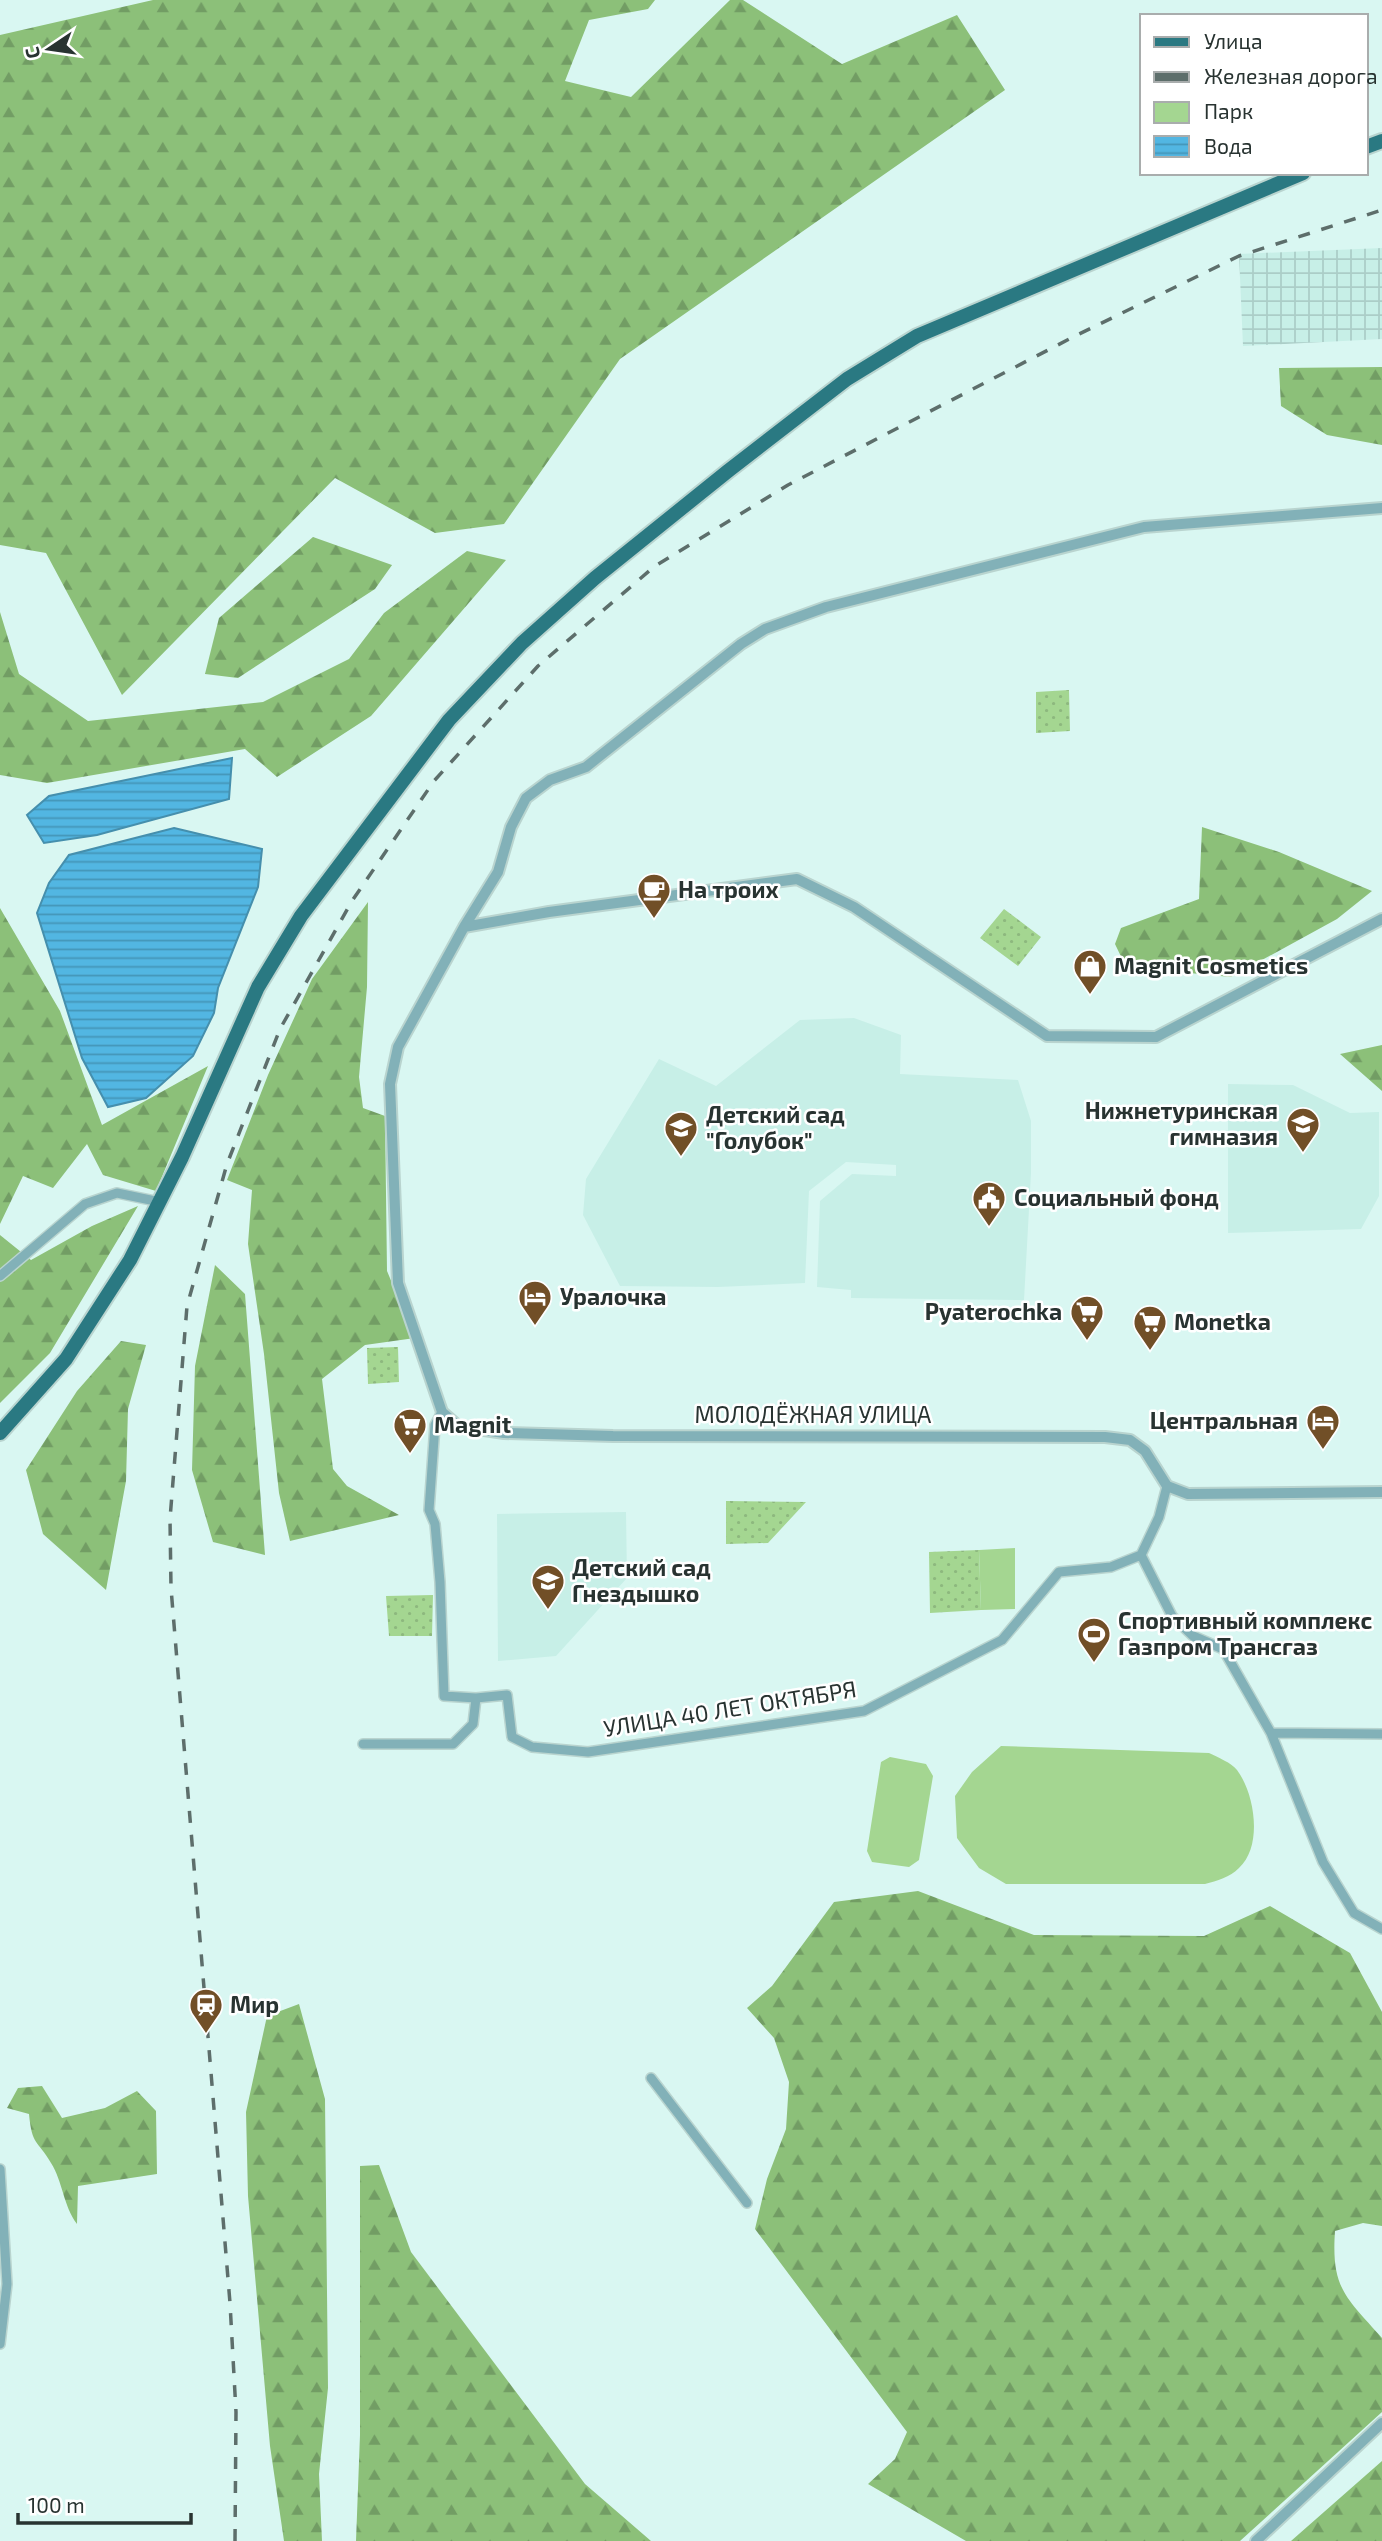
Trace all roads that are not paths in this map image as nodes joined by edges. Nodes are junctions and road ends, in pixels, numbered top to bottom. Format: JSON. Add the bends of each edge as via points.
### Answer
{"nodes":[{"id":1,"x":1298,"y":175,"type":"edge"},
{"id":2,"x":1382,"y":508,"type":"edge"},
{"id":3,"x":1382,"y":919,"type":"edge"},
{"id":4,"x":464,"y":927,"type":"junction"},
{"id":5,"x":160,"y":1202,"type":"junction"},
{"id":6,"x":0,"y":1276,"type":"edge"},
{"id":7,"x":442,"y":1412,"type":"junction"},
{"id":8,"x":0,"y":1433,"type":"edge"},
{"id":9,"x":1167,"y":1486,"type":"junction"},
{"id":10,"x":1382,"y":1492,"type":"edge"},
{"id":11,"x":1141,"y":1555,"type":"junction"},
{"id":12,"x":476,"y":1698,"type":"junction"},
{"id":13,"x":1271,"y":1733,"type":"junction"},
{"id":14,"x":1382,"y":1734,"type":"edge"},
{"id":15,"x":363,"y":1744,"type":"dead end"},
{"id":16,"x":1382,"y":1930,"type":"edge"},
{"id":17,"x":651,"y":2078,"type":"dead end"},
{"id":18,"x":0,"y":2169,"type":"edge"},
{"id":19,"x":747,"y":2203,"type":"dead end"},
{"id":20,"x":0,"y":2344,"type":"edge"},
{"id":21,"x":1382,"y":2423,"type":"edge"},
{"id":22,"x":1256,"y":2541,"type":"edge"}],
"edges":[{"from":1,"to":5,"type":"main road","via":[[917,336],[847,379],[728,471],[522,643],[449,720],[300,916],[258,986]]},
{"from":2,"to":4,"type":"street","via":[[1144,527],[918,582],[765,629],[586,767],[550,780],[526,798],[511,827],[498,872]]},
{"from":3,"to":4,"type":"street","via":[[1156,1037],[1047,1036],[854,907],[797,878]]},
{"from":4,"to":7,"type":"street","via":[[398,1047],[390,1084],[398,1283]]},
{"from":5,"to":6,"type":"street","via":[[117,1192],[85,1203]]},
{"from":5,"to":8,"type":"main road","via":[[130,1260],[66,1359]]},
{"from":7,"to":9,"type":"street","name":"МОЛОДЁЖНАЯ УЛИЦА","via":[[458,1426],[504,1433],[1105,1437],[1129,1440],[1145,1451]]},
{"from":7,"to":12,"type":"street","via":[[435,1424],[429,1510],[435,1524],[440,1582],[444,1696]]},
{"from":9,"to":10,"type":"street","via":[[1188,1494]]},
{"from":9,"to":11,"type":"street"},
{"from":11,"to":12,"type":"street","name":"УЛИЦА 40 ЛЕТ ОКТЯБРЯ","via":[[1111,1567],[1059,1572],[1002,1640],[864,1712],[588,1752],[531,1748],[512,1737],[507,1695]]},
{"from":11,"to":13,"type":"street","via":[[1172,1616],[1193,1636],[1223,1648]]},
{"from":12,"to":15,"type":"street","via":[[473,1724],[453,1744]]},
{"from":13,"to":14,"type":"street"},
{"from":13,"to":16,"type":"street","via":[[1323,1862],[1354,1913]]},
{"from":17,"to":19,"type":"street"},
{"from":18,"to":20,"type":"street","via":[[7,2284]]},
{"from":21,"to":22,"type":"street"}]}
